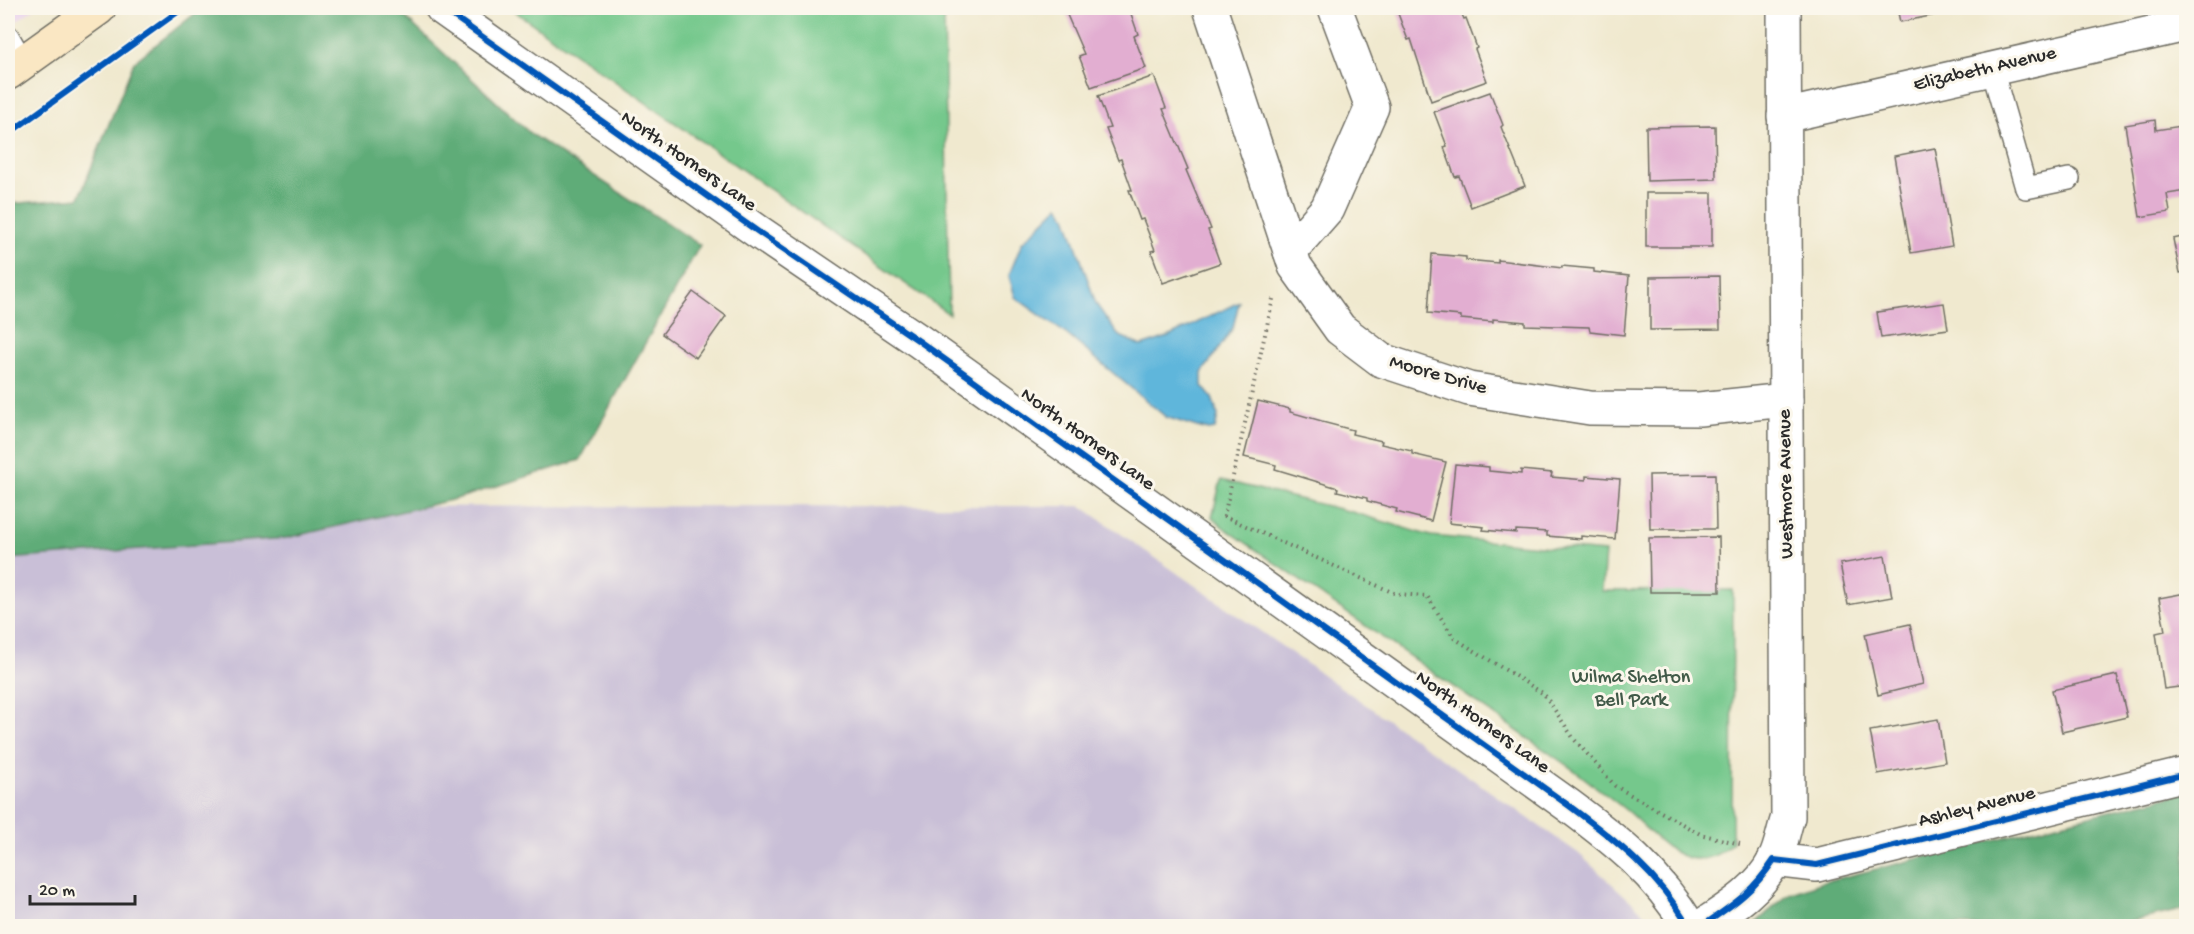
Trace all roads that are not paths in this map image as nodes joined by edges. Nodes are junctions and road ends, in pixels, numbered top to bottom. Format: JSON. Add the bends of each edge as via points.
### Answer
{"nodes":[{"id":1,"x":99,"y":8,"type":"edge"},
{"id":2,"x":442,"y":8,"type":"edge"},
{"id":3,"x":1210,"y":8,"type":"edge"},
{"id":4,"x":1335,"y":8,"type":"edge"},
{"id":5,"x":1784,"y":8,"type":"edge"},
{"id":6,"x":2187,"y":25,"type":"edge"},
{"id":7,"x":13,"y":57,"type":"edge"},
{"id":8,"x":1992,"y":69,"type":"junction"},
{"id":9,"x":1784,"y":116,"type":"junction"},
{"id":10,"x":2069,"y":179,"type":"dead end"},
{"id":11,"x":1290,"y":251,"type":"junction"},
{"id":12,"x":1786,"y":400,"type":"junction"},
{"id":13,"x":2187,"y":774,"type":"edge"},
{"id":14,"x":1774,"y":860,"type":"junction"},
{"id":15,"x":1689,"y":927,"type":"edge"},
{"id":16,"x":1702,"y":927,"type":"edge"}],
"edges":[{"from":1,"to":7,"type":"street"},
{"from":2,"to":15,"type":"street","name":"North Horners Lane","via":[[920,341],[1568,804],[1644,866]]},
{"from":3,"to":11,"type":"street","name":"Moore Drive"},
{"from":4,"to":11,"type":"street","via":[[1372,107],[1327,209]]},
{"from":5,"to":9,"type":"street","name":"Westmore Avenue"},
{"from":6,"to":8,"type":"street","name":"Elizabeth Avenue"},
{"from":8,"to":9,"type":"street","name":"Elizabeth Avenue"},
{"from":8,"to":10,"type":"lane","via":[[2025,188]]},
{"from":9,"to":12,"type":"street","name":"Westmore Avenue"},
{"from":11,"to":12,"type":"street","name":"Moore Drive","via":[[1295,266],[1340,329],[1382,360],[1469,388],[1590,408],[1699,409]]},
{"from":12,"to":14,"type":"street","name":"Westmore Avenue","via":[[1788,817]]},
{"from":13,"to":14,"type":"street","name":"Ashley Avenue","via":[[1817,865]]},
{"from":14,"to":16,"type":"street","name":"Westmore Avenue","via":[[1746,896]]}]}
